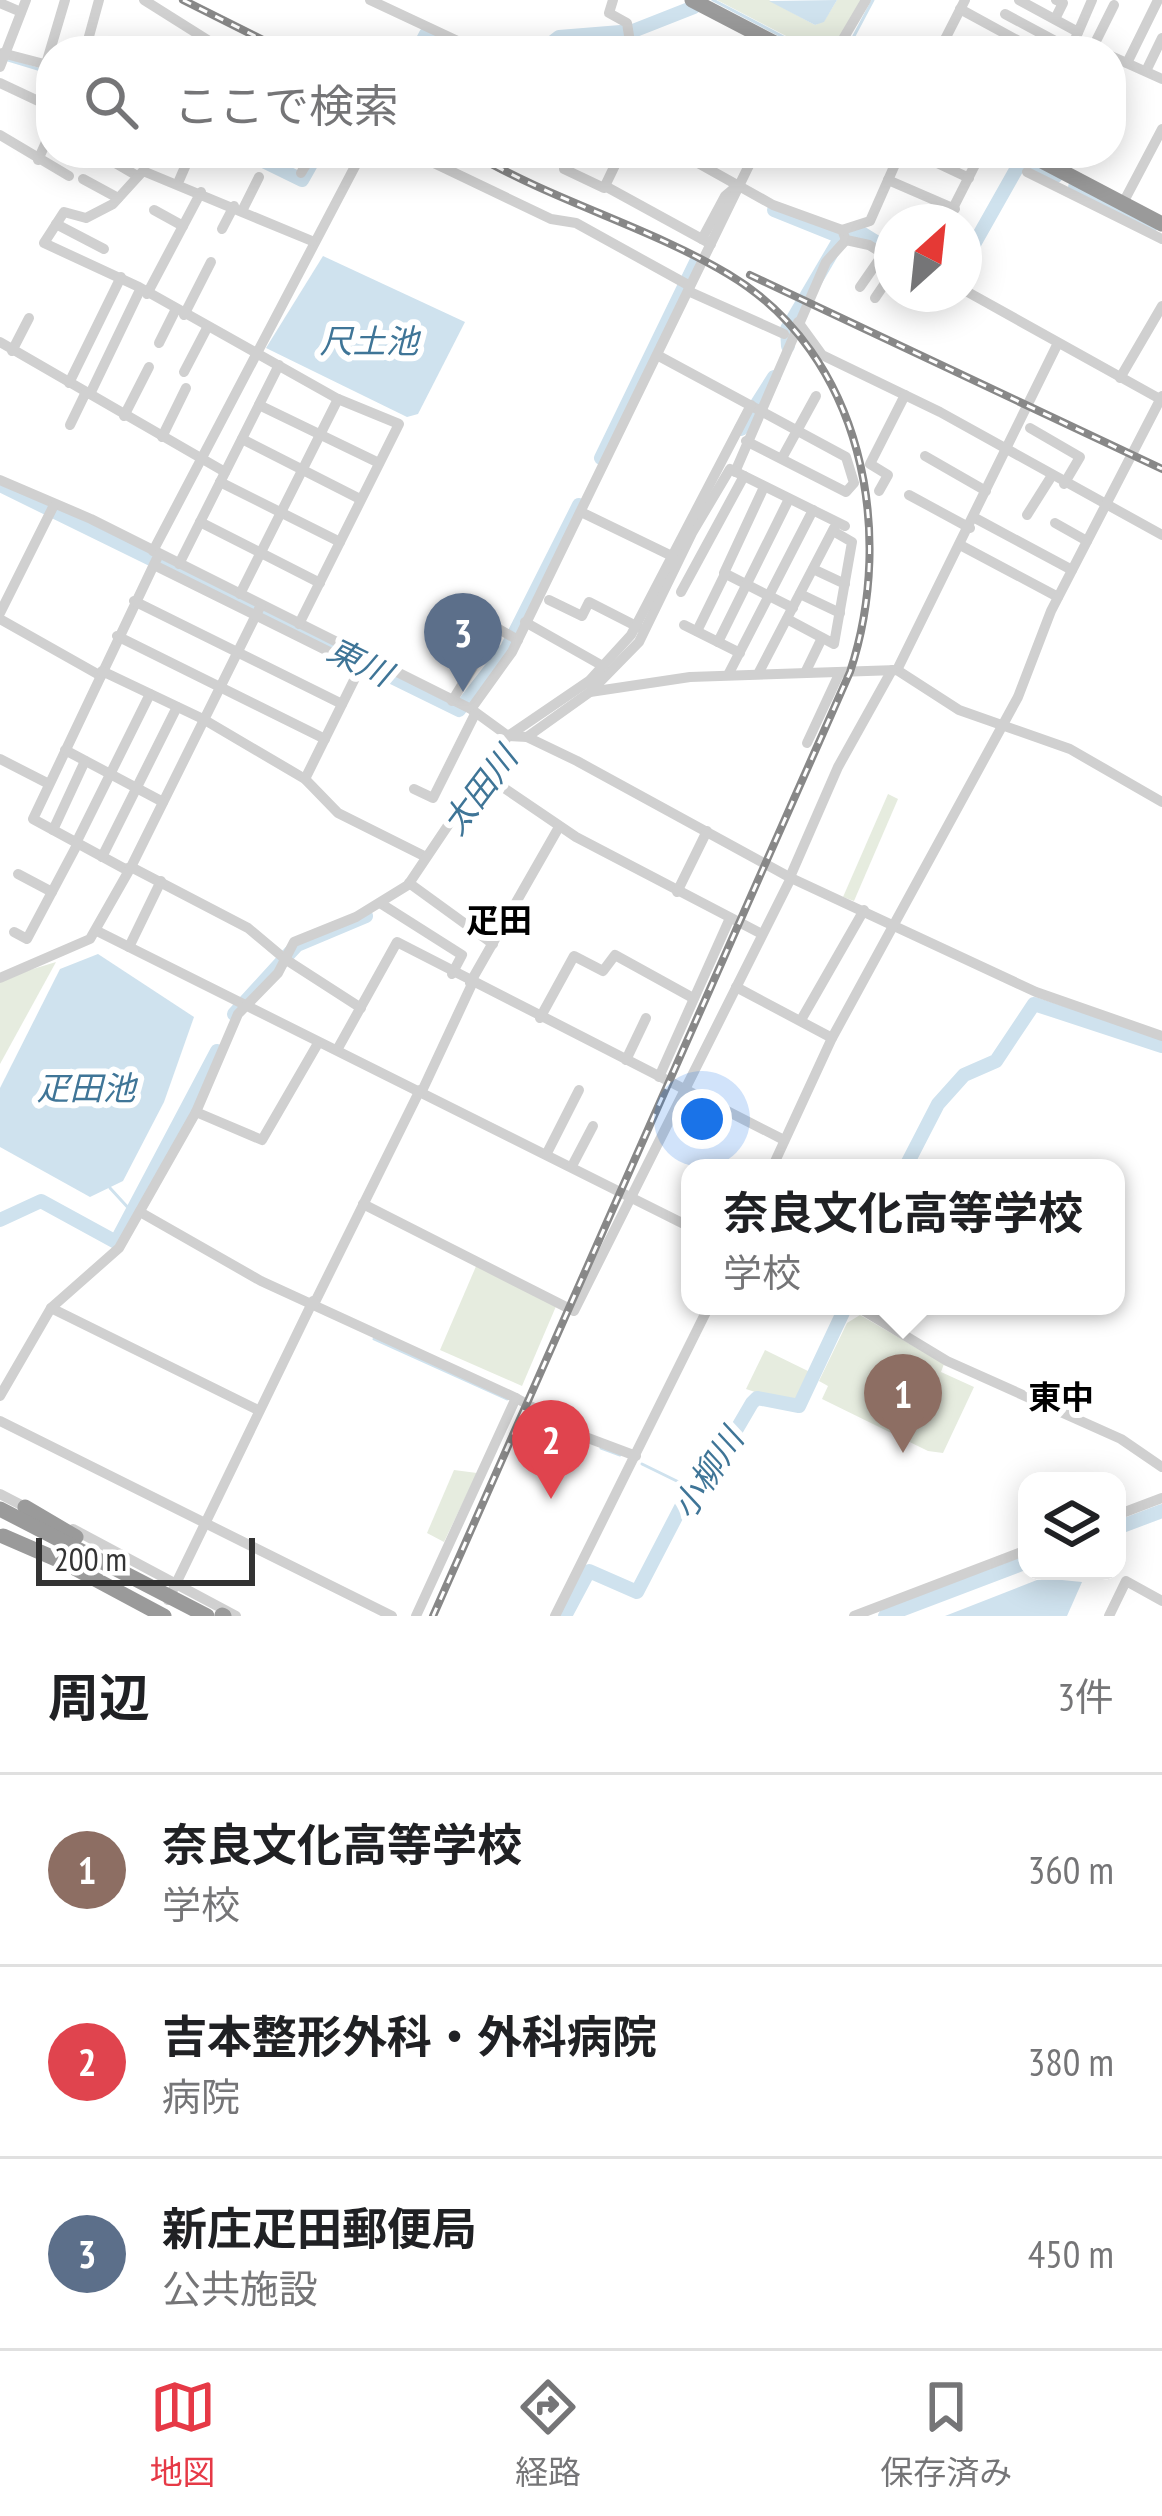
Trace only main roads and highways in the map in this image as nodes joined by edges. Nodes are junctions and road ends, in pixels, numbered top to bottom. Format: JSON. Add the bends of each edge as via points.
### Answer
{"nodes":[{"id":1,"x":692,"y":0,"type":"edge"},
{"id":2,"x":761,"y":36,"type":"edge"},
{"id":3,"x":1047,"y":168,"type":"edge"},
{"id":4,"x":1162,"y":224,"type":"edge"},
{"id":5,"x":25,"y":1507,"type":"road end"},
{"id":6,"x":0,"y":1509,"type":"edge"},
{"id":7,"x":1,"y":1530,"type":"edge"},
{"id":8,"x":163,"y":1616,"type":"edge"},
{"id":9,"x":185,"y":1616,"type":"edge"},
{"id":10,"x":207,"y":1616,"type":"edge"},
{"id":11,"x":224,"y":1616,"type":"edge"}],
"edges":[{"from":1,"to":2,"type":"highway"},
{"from":3,"to":4,"type":"highway"},
{"from":5,"to":11,"type":"highway","bridge":true},
{"from":6,"to":10,"type":"highway","bridge":true},
{"from":7,"to":8,"type":"highway","bridge":true},
{"from":7,"to":9,"type":"highway","bridge":true}]}
